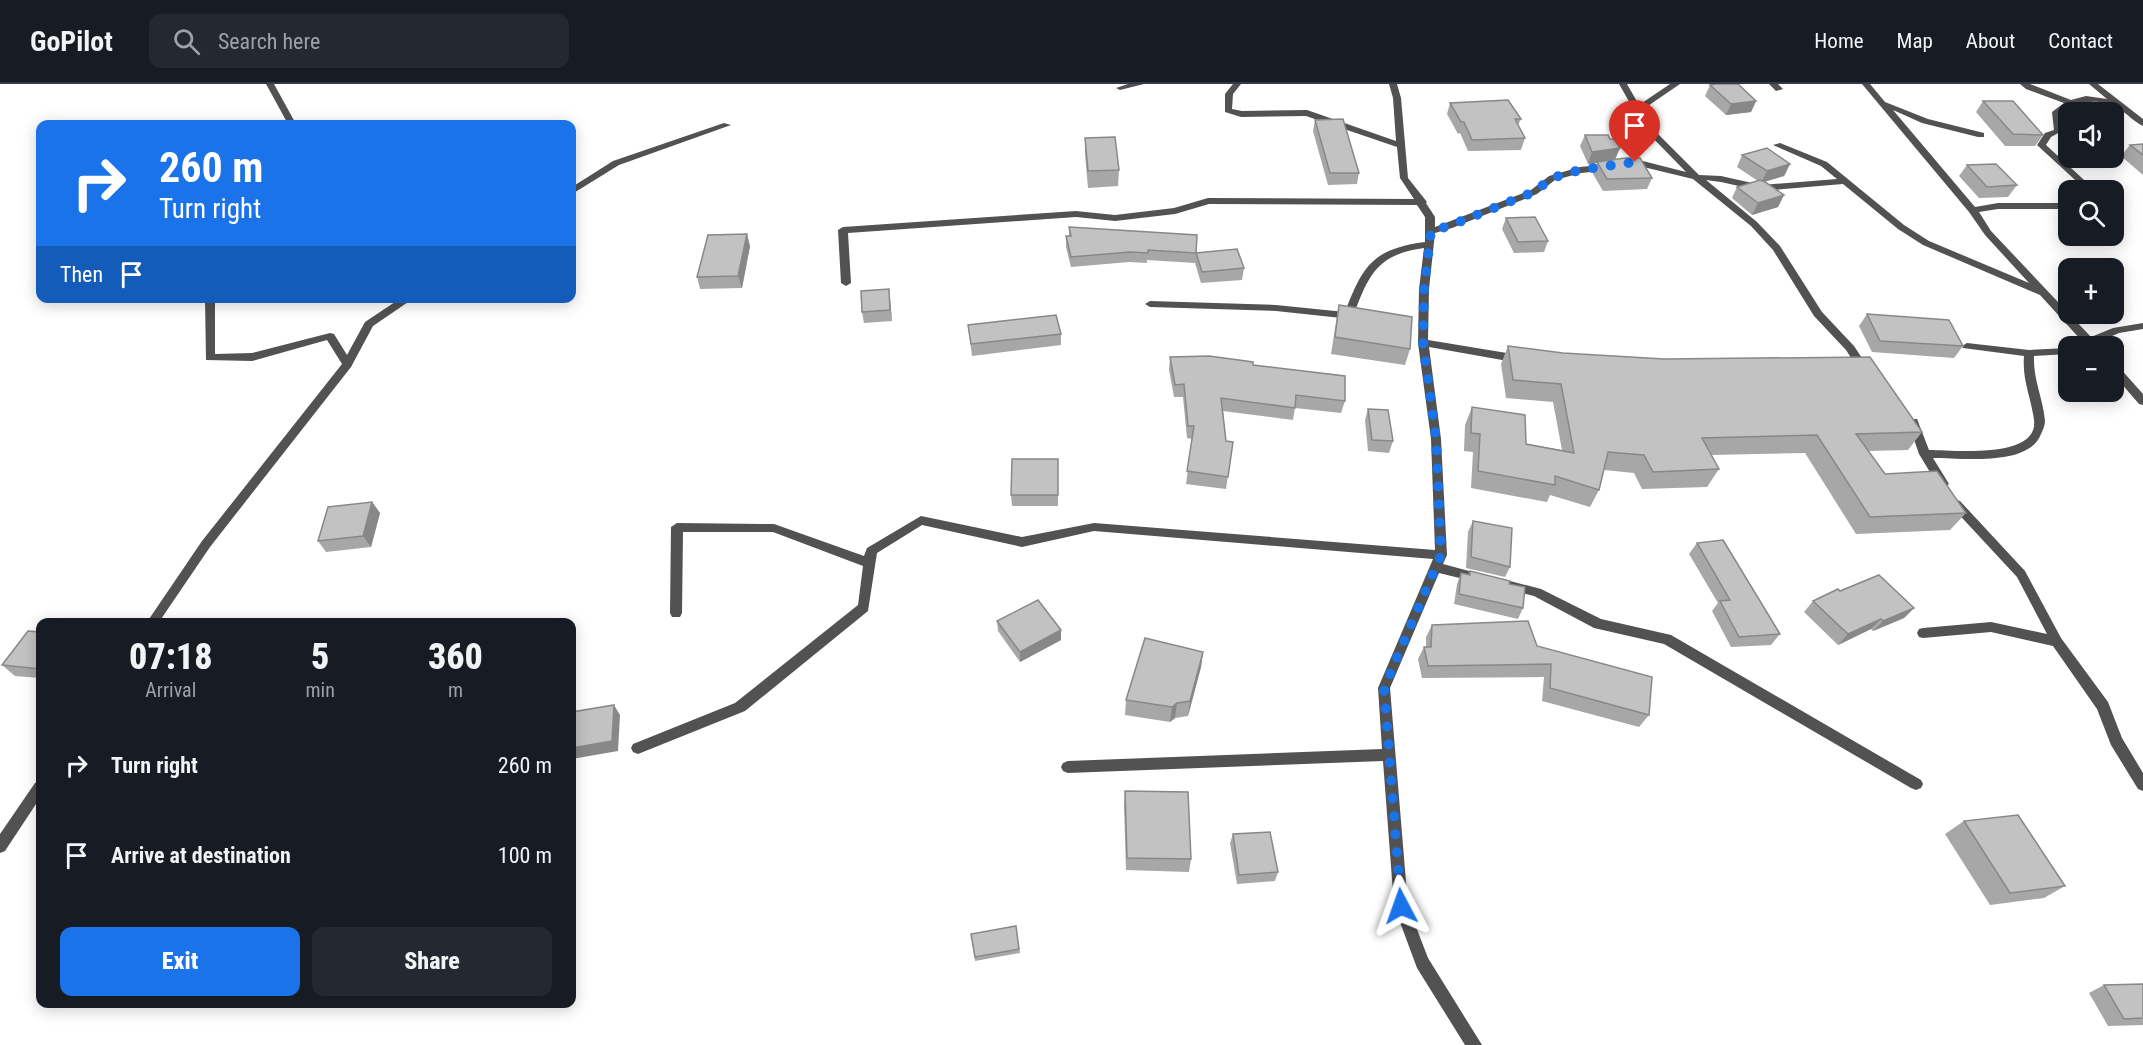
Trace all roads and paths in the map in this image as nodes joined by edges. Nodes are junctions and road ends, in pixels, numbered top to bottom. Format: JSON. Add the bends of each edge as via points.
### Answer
{"nodes":[{"id":1,"x":270,"y":84,"type":"edge"},
{"id":2,"x":1140,"y":84,"type":"edge"},
{"id":3,"x":1237,"y":84,"type":"edge"},
{"id":4,"x":1393,"y":84,"type":"edge"},
{"id":5,"x":1623,"y":84,"type":"edge"},
{"id":6,"x":1676,"y":84,"type":"edge"},
{"id":7,"x":1866,"y":84,"type":"edge"},
{"id":8,"x":2024,"y":84,"type":"edge"},
{"id":9,"x":2093,"y":84,"type":"edge"},
{"id":10,"x":1120,"y":88,"type":"dead end"},
{"id":11,"x":1881,"y":102,"type":"junction"},
{"id":12,"x":2068,"y":102,"type":"joint"},
{"id":13,"x":2109,"y":102,"type":"edge"},
{"id":14,"x":2115,"y":102,"type":"edge"},
{"id":15,"x":2124,"y":108,"type":"edge"},
{"id":16,"x":1638,"y":109,"type":"junction"},
{"id":17,"x":2058,"y":110,"type":"edge"},
{"id":18,"x":2141,"y":119,"type":"edge"},
{"id":19,"x":290,"y":120,"type":"edge"},
{"id":20,"x":727,"y":125,"type":"dead end"},
{"id":21,"x":2058,"y":131,"type":"edge"},
{"id":22,"x":2058,"y":131,"type":"edge"},
{"id":23,"x":1981,"y":135,"type":"dead end"},
{"id":24,"x":1777,"y":144,"type":"dead end"},
{"id":25,"x":1400,"y":145,"type":"junction"},
{"id":26,"x":2058,"y":160,"type":"edge"},
{"id":27,"x":2067,"y":168,"type":"edge"},
{"id":28,"x":1696,"y":177,"type":"junction"},
{"id":29,"x":2080,"y":180,"type":"edge"},
{"id":30,"x":1845,"y":181,"type":"junction"},
{"id":31,"x":576,"y":188,"type":"edge"},
{"id":32,"x":1422,"y":202,"type":"junction"},
{"id":33,"x":2058,"y":206,"type":"edge"},
{"id":34,"x":1973,"y":210,"type":"junction"},
{"id":35,"x":1431,"y":231,"type":"junction"},
{"id":36,"x":1430,"y":244,"type":"junction"},
{"id":37,"x":846,"y":283,"type":"dead end"},
{"id":38,"x":2047,"y":295,"type":"junction"},
{"id":39,"x":210,"y":303,"type":"edge"},
{"id":40,"x":401,"y":303,"type":"edge"},
{"id":41,"x":1150,"y":304,"type":"dead end"},
{"id":42,"x":2143,"y":326,"type":"edge"},
{"id":43,"x":1419,"y":335,"type":"junction"},
{"id":44,"x":2080,"y":336,"type":"edge"},
{"id":45,"x":2105,"y":336,"type":"edge"},
{"id":46,"x":1967,"y":346,"type":"dead end"},
{"id":47,"x":2058,"y":352,"type":"edge"},
{"id":48,"x":2029,"y":353,"type":"junction"},
{"id":49,"x":1529,"y":361,"type":"edge"},
{"id":50,"x":347,"y":364,"type":"junction"},
{"id":51,"x":2124,"y":380,"type":"edge"},
{"id":52,"x":1876,"y":382,"type":"edge"},
{"id":53,"x":2143,"y":401,"type":"edge"},
{"id":54,"x":1904,"y":409,"type":"edge"},
{"id":55,"x":1925,"y":454,"type":"junction"},
{"id":56,"x":1439,"y":561,"type":"junction"},
{"id":57,"x":869,"y":563,"type":"junction"},
{"id":58,"x":676,"y":613,"type":"dead end"},
{"id":59,"x":156,"y":618,"type":"edge"},
{"id":60,"x":1923,"y":633,"type":"dead end"},
{"id":61,"x":2057,"y":642,"type":"junction"},
{"id":62,"x":638,"y":748,"type":"dead end"},
{"id":63,"x":1389,"y":755,"type":"junction"},
{"id":64,"x":1068,"y":767,"type":"dead end"},
{"id":65,"x":1916,"y":783,"type":"dead end"},
{"id":66,"x":2143,"y":785,"type":"edge"},
{"id":67,"x":36,"y":793,"type":"edge"},
{"id":68,"x":0,"y":846,"type":"edge"},
{"id":69,"x":1474,"y":1045,"type":"edge"}],
"edges":[{"from":1,"to":19,"type":"street"},
{"from":2,"to":10,"type":"street"},
{"from":3,"to":25,"type":"street","via":[[1229,94],[1228,110],[1241,114],[1307,113]]},
{"from":4,"to":25,"type":"street"},
{"from":5,"to":16,"type":"street"},
{"from":6,"to":16,"type":"street"},
{"from":7,"to":11,"type":"street"},
{"from":8,"to":12,"type":"street"},
{"from":9,"to":14,"type":"street"},
{"from":11,"to":23,"type":"street","via":[[1925,121]]},
{"from":11,"to":34,"type":"street"},
{"from":12,"to":13,"type":"street","via":[[2093,97]]},
{"from":15,"to":18,"type":"street"},
{"from":16,"to":28,"type":"street","via":[[1649,129]]},
{"from":17,"to":22,"type":"street"},
{"from":20,"to":31,"type":"street","via":[[616,163]]},
{"from":21,"to":26,"type":"street","via":[[2048,135],[2041,145]]},
{"from":24,"to":30,"type":"street","via":[[1824,165]]},
{"from":25,"to":32,"type":"street","via":[[1404,178]]},
{"from":27,"to":29,"type":"street"},
{"from":28,"to":30,"type":"street","via":[[1761,188]]},
{"from":28,"to":35,"type":"street","via":[[1635,162],[1580,170],[1552,178],[1534,192]]},
{"from":28,"to":52,"type":"street","via":[[1777,248],[1818,314],[1850,348],[1859,369]]},
{"from":30,"to":38,"type":"street","via":[[1900,227],[1926,243]]},
{"from":32,"to":35,"type":"street","via":[[1430,217]]},
{"from":32,"to":37,"type":"street","via":[[1208,201],[1115,218],[1076,214],[843,230]]},
{"from":33,"to":34,"type":"street"},
{"from":34,"to":38,"type":"street","via":[[1988,233]]},
{"from":35,"to":36,"type":"street"},
{"from":36,"to":41,"type":"street","via":[[1402,247],[1379,258],[1365,274],[1354,317],[1276,308]]},
{"from":36,"to":43,"type":"street"},
{"from":38,"to":44,"type":"street"},
{"from":39,"to":50,"type":"street","via":[[210,358],[252,357],[330,336]]},
{"from":40,"to":50,"type":"street","via":[[369,324]]},
{"from":42,"to":45,"type":"street"},
{"from":43,"to":49,"type":"street"},
{"from":43,"to":56,"type":"street","via":[[1436,439]]},
{"from":46,"to":48,"type":"street"},
{"from":47,"to":48,"type":"street"},
{"from":48,"to":55,"type":"street","via":[[2028,373],[2040,423],[2034,439],[2004,454]]},
{"from":50,"to":59,"type":"street","via":[[206,544]]},
{"from":51,"to":53,"type":"street"},
{"from":54,"to":55,"type":"street","via":[[1916,426]]},
{"from":55,"to":61,"type":"street","via":[[1952,499],[2021,574]]},
{"from":56,"to":57,"type":"street","via":[[1094,527],[1022,542],[921,520],[871,551]]},
{"from":56,"to":63,"type":"street","via":[[1384,688]]},
{"from":56,"to":65,"type":"street","via":[[1537,592],[1598,624],[1667,639]]},
{"from":57,"to":58,"type":"street","via":[[774,528],[677,527]]},
{"from":57,"to":62,"type":"street","via":[[864,607],[740,707]]},
{"from":60,"to":61,"type":"street","via":[[1991,627]]},
{"from":61,"to":66,"type":"street","via":[[2103,706],[2116,741]]},
{"from":63,"to":64,"type":"street"},
{"from":63,"to":69,"type":"street","via":[[1401,906],[1422,963]]},
{"from":67,"to":68,"type":"street"}]}
